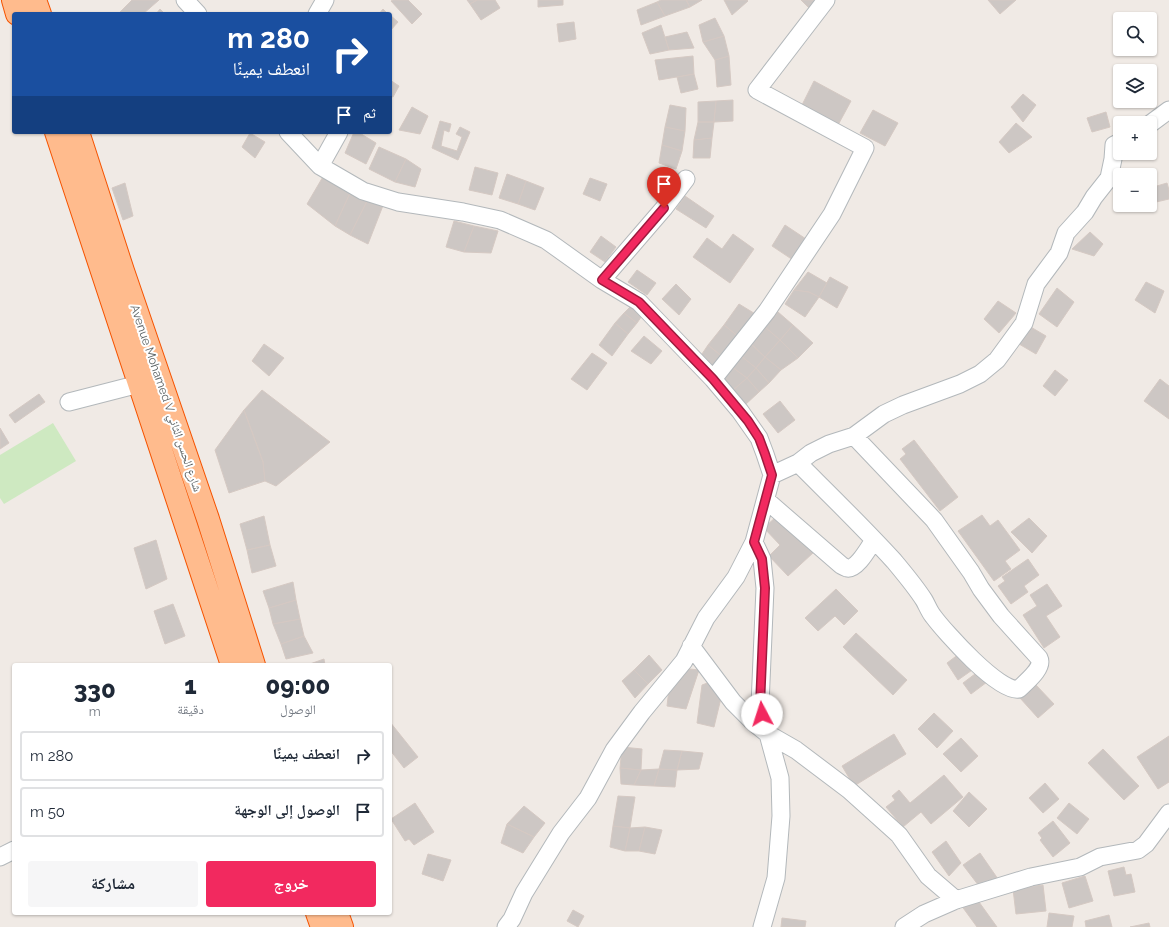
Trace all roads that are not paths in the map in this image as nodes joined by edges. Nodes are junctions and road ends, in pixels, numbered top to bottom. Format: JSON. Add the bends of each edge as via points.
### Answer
{"nodes":[{"id":1,"x":13,"y":0,"type":"edge"},
{"id":2,"x":35,"y":0,"type":"edge"},
{"id":3,"x":185,"y":0,"type":"edge"},
{"id":4,"x":325,"y":0,"type":"edge"},
{"id":5,"x":826,"y":0,"type":"edge"},
{"id":6,"x":16,"y":12,"type":"edge"},
{"id":7,"x":39,"y":12,"type":"edge"},
{"id":8,"x":196,"y":12,"type":"edge"},
{"id":9,"x":318,"y":12,"type":"edge"},
{"id":10,"x":1169,"y":110,"type":"edge"},
{"id":11,"x":1157,"y":119,"type":"edge"},
{"id":12,"x":57,"y":134,"type":"edge"},
{"id":13,"x":79,"y":134,"type":"edge"},
{"id":14,"x":290,"y":134,"type":"edge"},
{"id":15,"x":338,"y":134,"type":"edge"},
{"id":16,"x":1113,"y":159,"type":"edge"},
{"id":17,"x":320,"y":166,"type":"junction"},
{"id":18,"x":686,"y":179,"type":"dead end"},
{"id":19,"x":602,"y":280,"type":"junction"},
{"id":20,"x":713,"y":379,"type":"junction"},
{"id":21,"x":139,"y":384,"type":"junction"},
{"id":22,"x":70,"y":402,"type":"dead end"},
{"id":23,"x":854,"y":436,"type":"junction"},
{"id":24,"x":798,"y":463,"type":"junction"},
{"id":25,"x":772,"y":475,"type":"junction"},
{"id":26,"x":766,"y":500,"type":"junction"},
{"id":27,"x":874,"y":540,"type":"junction"},
{"id":28,"x":754,"y":542,"type":"junction"},
{"id":29,"x":691,"y":646,"type":"junction"},
{"id":30,"x":231,"y":663,"type":"edge"},
{"id":31,"x":253,"y":663,"type":"edge"},
{"id":32,"x":768,"y":734,"type":"junction"},
{"id":33,"x":1169,"y":813,"type":"edge"},
{"id":34,"x":12,"y":851,"type":"edge"},
{"id":35,"x":0,"y":857,"type":"edge"},
{"id":36,"x":956,"y":900,"type":"junction"},
{"id":37,"x":318,"y":915,"type":"edge"},
{"id":38,"x":338,"y":915,"type":"edge"},
{"id":39,"x":322,"y":927,"type":"edge"},
{"id":40,"x":342,"y":927,"type":"edge"},
{"id":41,"x":506,"y":927,"type":"edge"},
{"id":42,"x":762,"y":927,"type":"edge"},
{"id":43,"x":904,"y":927,"type":"edge"}],
"edges":[{"from":1,"to":6,"type":"highway"},
{"from":2,"to":7,"type":"highway"},
{"from":3,"to":8,"type":"street"},
{"from":4,"to":9,"type":"street"},
{"from":5,"to":20,"type":"street","via":[[757,90],[865,148],[832,214],[767,311]]},
{"from":10,"to":11,"type":"street"},
{"from":12,"to":21,"type":"highway","name":"Avenue Mohamed V شارع الحسن الثاني"},
{"from":13,"to":31,"type":"highway","name":"Avenue Mohamed V شارع الحسن الثاني","via":[[208,519]]},
{"from":14,"to":17,"type":"street"},
{"from":15,"to":17,"type":"street"},
{"from":16,"to":23,"type":"street","via":[[1109,178],[1085,212],[1066,233],[1059,253],[1036,284],[1024,323],[997,360],[980,374],[960,384],[884,414]]},
{"from":17,"to":19,"type":"street","via":[[363,191],[398,202],[500,220],[546,240]]},
{"from":18,"to":19,"type":"street"},
{"from":19,"to":20,"type":"street","via":[[639,302]]},
{"from":20,"to":25,"type":"street","via":[[759,438]]},
{"from":21,"to":22,"type":"street"},
{"from":21,"to":30,"type":"highway","name":"Avenue Mohamed V شارع الحسن الثاني"},
{"from":23,"to":24,"type":"street","via":[[829,444]]},
{"from":23,"to":27,"type":"street","via":[[934,520],[1001,616],[1039,658],[1040,667],[1019,689],[1011,690],[999,683],[949,635],[932,615],[919,593]]},
{"from":24,"to":25,"type":"street"},
{"from":24,"to":27,"type":"street"},
{"from":25,"to":26,"type":"street"},
{"from":26,"to":27,"type":"street","via":[[847,568],[853,568],[858,563]]},
{"from":26,"to":28,"type":"street"},
{"from":28,"to":29,"type":"street","via":[[736,578],[706,618]]},
{"from":28,"to":32,"type":"street","via":[[764,570],[760,705]]},
{"from":29,"to":32,"type":"street","via":[[733,702]]},
{"from":29,"to":41,"type":"street","via":[[684,661],[614,750],[588,798],[561,833]]},
{"from":32,"to":36,"type":"street","via":[[796,750],[850,790],[899,835],[928,876]]},
{"from":32,"to":42,"type":"street","via":[[780,778],[781,816],[776,878]]},
{"from":33,"to":36,"type":"street","via":[[1146,844],[1138,850],[1100,857],[1080,867],[1031,877]]},
{"from":34,"to":35,"type":"street"},
{"from":36,"to":43,"type":"street","via":[[924,914]]},
{"from":37,"to":39,"type":"highway"},
{"from":38,"to":40,"type":"highway"}]}
